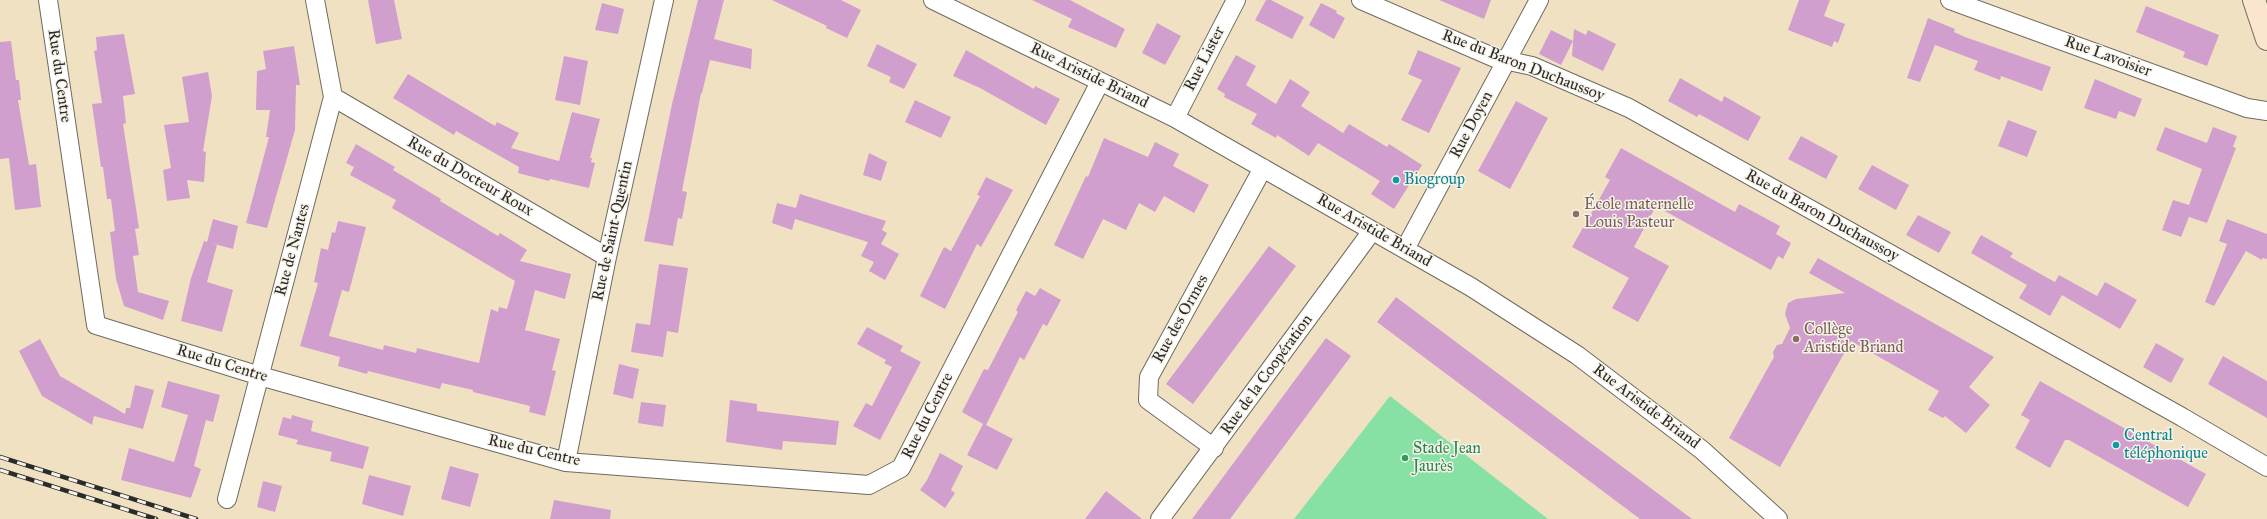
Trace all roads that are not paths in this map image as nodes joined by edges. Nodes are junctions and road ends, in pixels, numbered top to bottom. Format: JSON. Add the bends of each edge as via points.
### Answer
{"nodes":[{"id":1,"x":48,"y":0,"type":"edge"},
{"id":2,"x":315,"y":0,"type":"edge"},
{"id":3,"x":664,"y":0,"type":"edge"},
{"id":4,"x":933,"y":0,"type":"edge"},
{"id":5,"x":1236,"y":0,"type":"edge"},
{"id":6,"x":1361,"y":0,"type":"edge"},
{"id":7,"x":1539,"y":0,"type":"edge"},
{"id":8,"x":1950,"y":0,"type":"edge"},
{"id":9,"x":2254,"y":0,"type":"edge"},
{"id":10,"x":960,"y":6,"type":"edge"},
{"id":11,"x":2267,"y":39,"type":"edge"},
{"id":12,"x":1507,"y":62,"type":"junction"},
{"id":13,"x":1100,"y":82,"type":"junction"},
{"id":14,"x":333,"y":97,"type":"junction"},
{"id":15,"x":2267,"y":111,"type":"edge"},
{"id":16,"x":1175,"y":118,"type":"junction"},
{"id":17,"x":1263,"y":168,"type":"junction"},
{"id":18,"x":1372,"y":231,"type":"junction"},
{"id":19,"x":1405,"y":250,"type":"junction"},
{"id":20,"x":607,"y":257,"type":"junction"},
{"id":21,"x":260,"y":376,"type":"junction"},
{"id":22,"x":1214,"y":448,"type":"junction"},
{"id":23,"x":566,"y":462,"type":"junction"},
{"id":24,"x":2267,"y":467,"type":"edge"},
{"id":25,"x":227,"y":499,"type":"dead end"},
{"id":26,"x":1160,"y":519,"type":"edge"},
{"id":27,"x":1778,"y":519,"type":"edge"}],
"edges":[{"from":1,"to":21,"type":"street","name":"Rue du Centre","via":[[96,325]]},
{"from":2,"to":14,"type":"street","name":"Rue de Nantes"},
{"from":3,"to":20,"type":"street","name":"Rue de Saint-Quentin"},
{"from":4,"to":10,"type":"street","name":"Rue Aristide Briand"},
{"from":5,"to":16,"type":"street","name":"Rue Lister"},
{"from":6,"to":12,"type":"street","name":"Rue du Baron Duchaussoy"},
{"from":7,"to":12,"type":"street","name":"Rue Doyen"},
{"from":8,"to":15,"type":"street","name":"Rue Lavoisier","via":[[2247,108]]},
{"from":9,"to":11,"type":"street"},
{"from":10,"to":13,"type":"street","name":"Rue Aristide Briand"},
{"from":12,"to":19,"type":"street","name":"Rue Doyen"},
{"from":12,"to":24,"type":"street","name":"Rue du Baron Duchaussoy","via":[[1532,66],[1629,108]]},
{"from":13,"to":16,"type":"street","name":"Rue Aristide Briand"},
{"from":13,"to":23,"type":"street","name":"Rue du Centre","via":[[901,468],[869,485]]},
{"from":14,"to":20,"type":"street","name":"Rue du Docteur Roux"},
{"from":14,"to":21,"type":"street","name":"Rue de Nantes"},
{"from":16,"to":17,"type":"street","name":"Rue Aristide Briand"},
{"from":17,"to":18,"type":"street","name":"Rue Aristide Briand"},
{"from":17,"to":22,"type":"street","name":"Rue des Ormes","via":[[1149,377],[1148,400]]},
{"from":18,"to":19,"type":"street","name":"Rue Aristide Briand"},
{"from":18,"to":22,"type":"street","name":"Rue de la Coopération"},
{"from":19,"to":27,"type":"street","name":"Rue Aristide Briand","via":[[1577,354],[1702,450]]},
{"from":20,"to":23,"type":"street","name":"Rue de Saint-Quentin"},
{"from":21,"to":23,"type":"street","name":"Rue du Centre"},
{"from":21,"to":25,"type":"street","name":"Rue de Nantes"},
{"from":22,"to":26,"type":"street","name":"Rue de la Coopération"}]}
